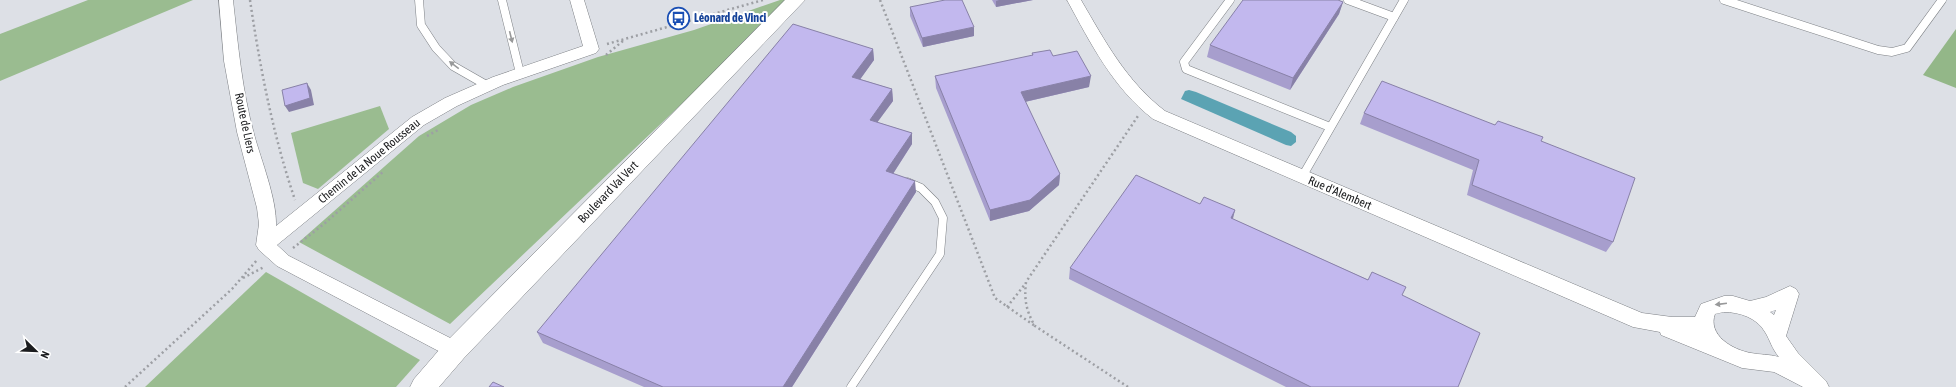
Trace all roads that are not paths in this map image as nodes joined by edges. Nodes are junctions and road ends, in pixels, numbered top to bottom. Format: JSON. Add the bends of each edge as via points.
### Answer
{"nodes":[{"id":1,"x":226,"y":0,"type":"edge"},
{"id":2,"x":419,"y":0,"type":"edge"},
{"id":3,"x":502,"y":0,"type":"edge"},
{"id":4,"x":576,"y":0,"type":"edge"},
{"id":5,"x":796,"y":0,"type":"edge"},
{"id":6,"x":1074,"y":0,"type":"edge"},
{"id":7,"x":1230,"y":0,"type":"edge"},
{"id":8,"x":1348,"y":0,"type":"edge"},
{"id":9,"x":1404,"y":0,"type":"edge"},
{"id":10,"x":1724,"y":0,"type":"edge"},
{"id":11,"x":1942,"y":0,"type":"edge"},
{"id":12,"x":1394,"y":16,"type":"junction"},
{"id":13,"x":520,"y":73,"type":"junction"},
{"id":14,"x":488,"y":86,"type":"junction"},
{"id":15,"x":1330,"y":128,"type":"junction"},
{"id":16,"x":1302,"y":177,"type":"junction"},
{"id":17,"x":900,"y":180,"type":"edge"},
{"id":18,"x":265,"y":245,"type":"junction"},
{"id":19,"x":1748,"y":309,"type":"junction"},
{"id":20,"x":1655,"y":324,"type":"junction"},
{"id":21,"x":1703,"y":324,"type":"junction"},
{"id":22,"x":1778,"y":339,"type":"junction"},
{"id":23,"x":455,"y":350,"type":"junction"},
{"id":24,"x":1724,"y":351,"type":"junction"},
{"id":25,"x":1766,"y":362,"type":"junction"},
{"id":26,"x":1818,"y":386,"type":"edge"},
{"id":27,"x":423,"y":387,"type":"edge"},
{"id":28,"x":851,"y":387,"type":"edge"}],
"edges":[{"from":1,"to":18,"type":"street","name":"Route de Liers","via":[[232,61],[245,132],[266,208],[268,224]]},
{"from":14,"to":2,"type":"lane","one_way":true,"via":[[453,66],[436,48],[421,25]]},
{"from":3,"to":13,"type":"lane","one_way":true},
{"from":4,"to":13,"type":"street","name":"Chemin de la Noue Rousseau","via":[[595,54]]},
{"from":5,"to":23,"type":"street","name":"Boulevard Val Vert"},
{"from":6,"to":16,"type":"street","name":"Rue d'Alembert","via":[[1116,72],[1145,105],[1160,115]]},
{"from":7,"to":15,"type":"lane","via":[[1184,62],[1186,69]]},
{"from":8,"to":12,"type":"lane"},
{"from":9,"to":12,"type":"lane"},
{"from":10,"to":11,"type":"lane","via":[[1878,50],[1892,52],[1907,48]]},
{"from":12,"to":15,"type":"lane"},
{"from":13,"to":14,"type":"street","name":"Chemin de la Noue Rousseau"},
{"from":14,"to":18,"type":"street","name":"Chemin de la Noue Rousseau","via":[[451,102],[418,121]]},
{"from":15,"to":16,"type":"lane"},
{"from":16,"to":20,"type":"street","name":"Rue d'Alembert","via":[[1640,321]]},
{"from":17,"to":28,"type":"lane","via":[[921,188],[935,202],[943,218],[940,254]]},
{"from":18,"to":23,"type":"street","via":[[280,258]]},
{"from":19,"to":21,"type":"street","name":"Rue d'Alembert","one_way":true,"via":[[1737,304],[1715,305],[1708,309]]},
{"from":19,"to":22,"type":"street","name":"Rue d'Alembert","via":[[1770,324]]},
{"from":19,"to":22,"type":"street","name":"Rue d'Alembert","via":[[1770,304],[1790,294]]},
{"from":20,"to":21,"type":"street","name":"Rue d'Alembert"},
{"from":20,"to":24,"type":"street","name":"Rue d'Alembert"},
{"from":21,"to":24,"type":"street","name":"Rue d'Alembert","via":[[1707,333]]},
{"from":22,"to":25,"type":"street","name":"Rue d'Alembert","via":[[1778,353]]},
{"from":22,"to":26,"type":"street","name":"Rue d'Alembert"},
{"from":23,"to":27,"type":"street","name":"Boulevard Val Vert"},
{"from":24,"to":25,"type":"street","name":"Rue d'Alembert","via":[[1749,362]]},
{"from":25,"to":26,"type":"street","name":"Rue d'Alembert"}]}
